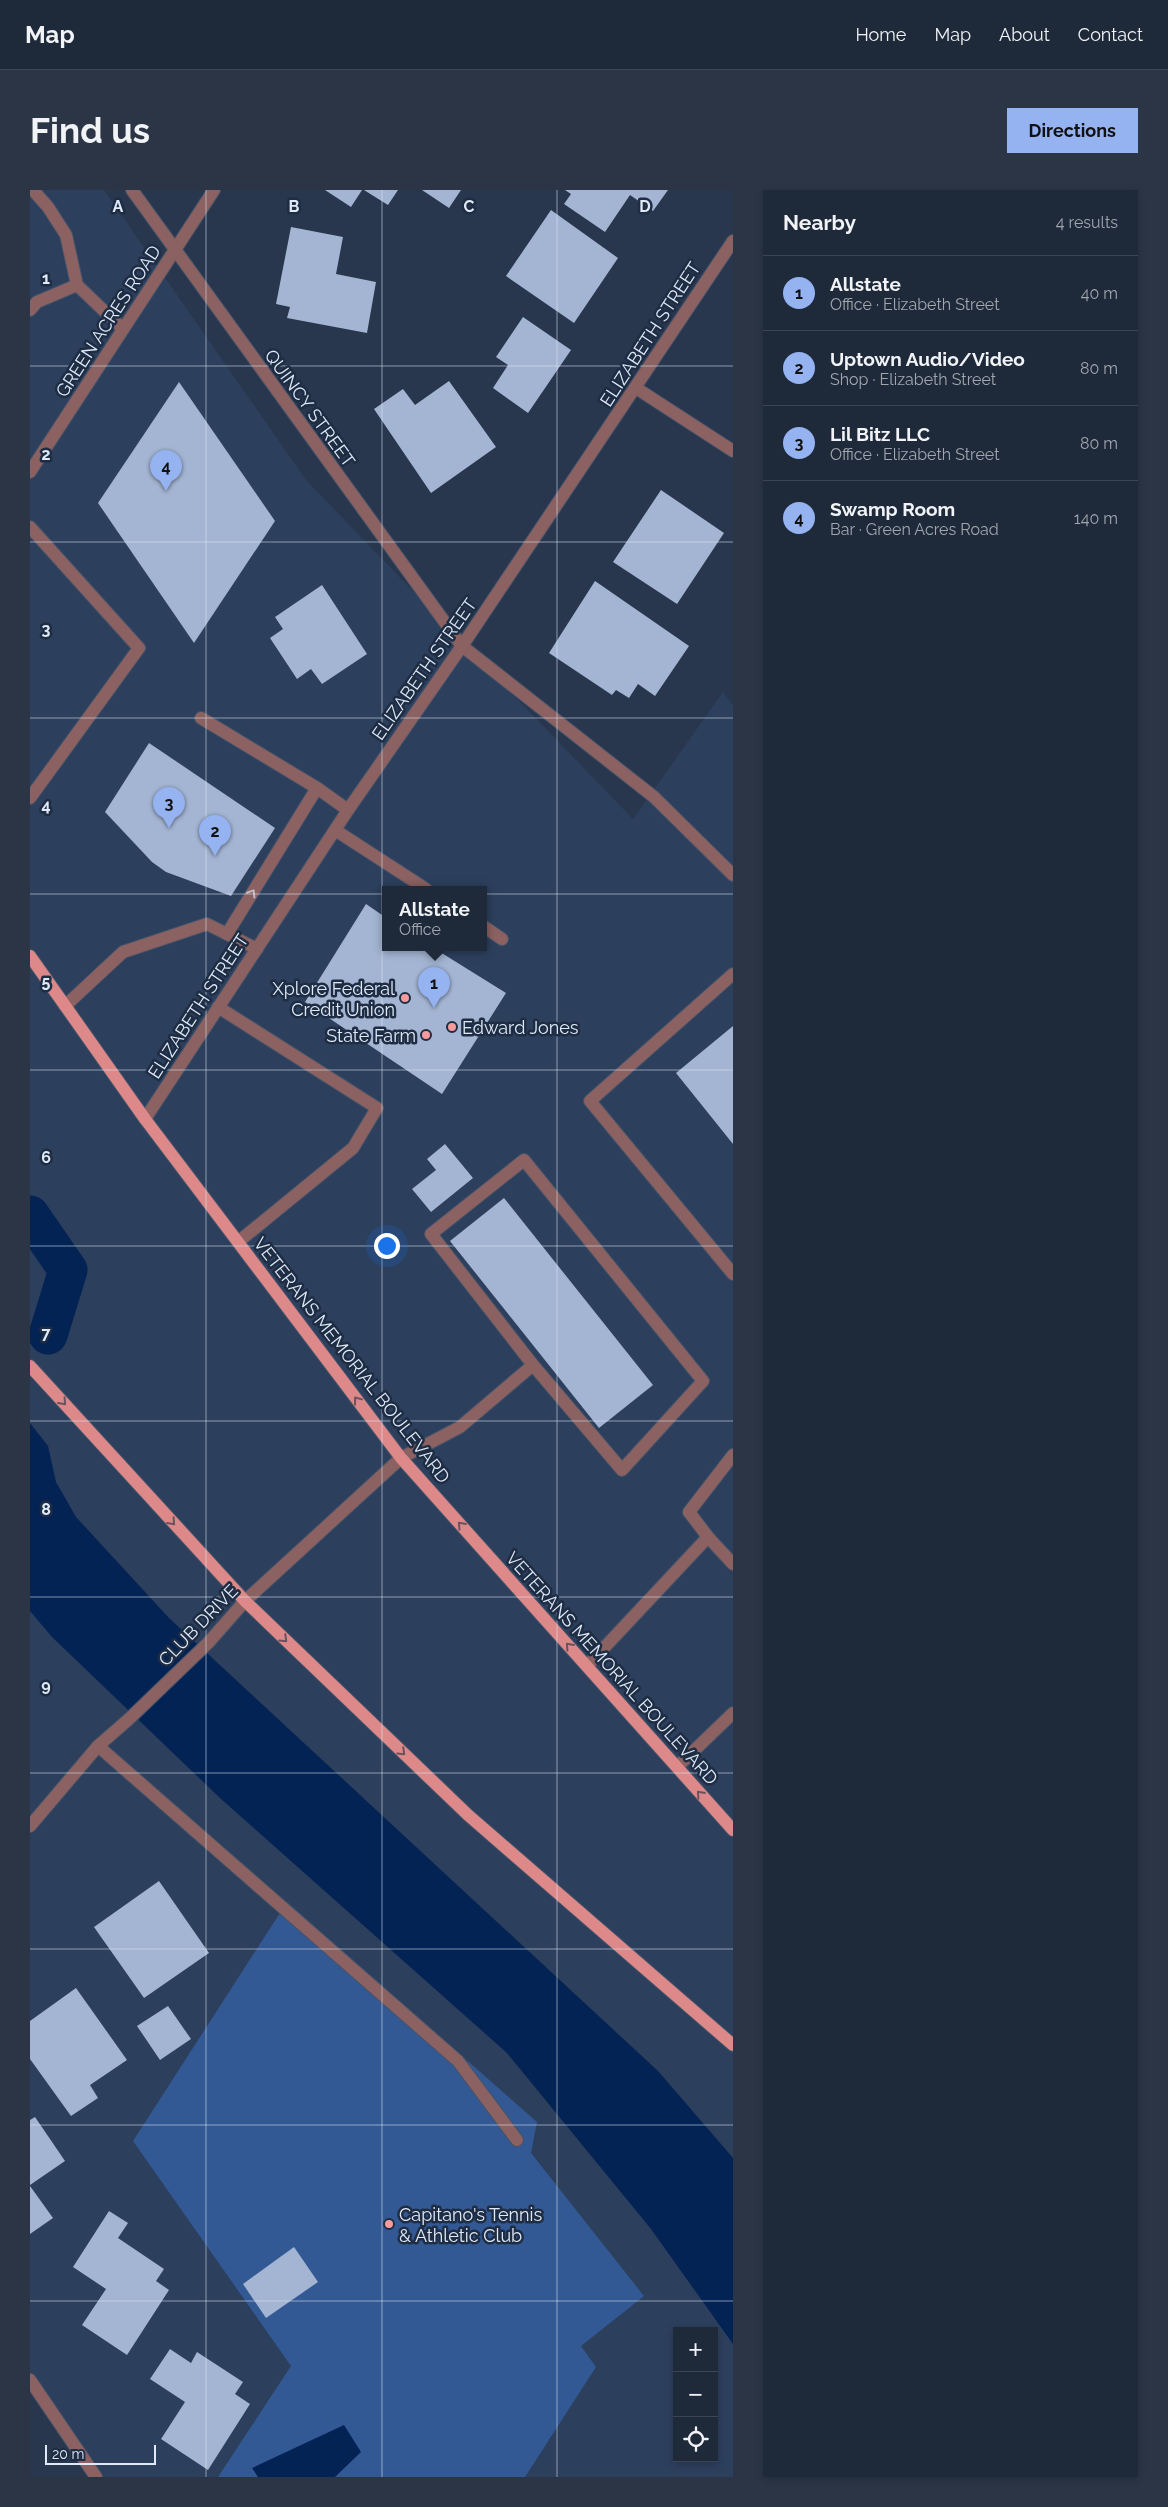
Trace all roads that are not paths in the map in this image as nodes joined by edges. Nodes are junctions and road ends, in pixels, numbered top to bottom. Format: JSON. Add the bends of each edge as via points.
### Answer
{"nodes":[{"id":1,"x":33,"y":190,"type":"edge"},
{"id":2,"x":132,"y":190,"type":"edge"},
{"id":3,"x":214,"y":190,"type":"edge"},
{"id":4,"x":733,"y":241,"type":"edge"},
{"id":5,"x":174,"y":251,"type":"junction"},
{"id":6,"x":77,"y":285,"type":"junction"},
{"id":7,"x":30,"y":310,"type":"edge"},
{"id":8,"x":123,"y":329,"type":"junction"},
{"id":9,"x":636,"y":388,"type":"junction"},
{"id":10,"x":733,"y":451,"type":"edge"},
{"id":11,"x":30,"y":472,"type":"edge"},
{"id":12,"x":30,"y":528,"type":"edge"},
{"id":13,"x":462,"y":646,"type":"junction"},
{"id":14,"x":201,"y":718,"type":"dead end"},
{"id":15,"x":317,"y":788,"type":"junction"},
{"id":16,"x":30,"y":798,"type":"edge"},
{"id":17,"x":348,"y":810,"type":"junction"},
{"id":18,"x":335,"y":830,"type":"junction"},
{"id":19,"x":733,"y":875,"type":"edge"},
{"id":20,"x":421,"y":886,"type":"edge"},
{"id":21,"x":487,"y":929,"type":"edge"},
{"id":22,"x":227,"y":934,"type":"junction"},
{"id":23,"x":502,"y":939,"type":"dead end"},
{"id":24,"x":257,"y":949,"type":"junction"},
{"id":25,"x":30,"y":956,"type":"edge"},
{"id":26,"x":733,"y":974,"type":"edge"},
{"id":27,"x":65,"y":1006,"type":"junction"},
{"id":28,"x":218,"y":1007,"type":"junction"},
{"id":29,"x":144,"y":1119,"type":"junction"},
{"id":30,"x":238,"y":1242,"type":"junction"},
{"id":31,"x":733,"y":1274,"type":"edge"},
{"id":32,"x":533,"y":1365,"type":"junction"},
{"id":33,"x":30,"y":1366,"type":"edge"},
{"id":34,"x":733,"y":1455,"type":"edge"},
{"id":35,"x":401,"y":1458,"type":"junction"},
{"id":36,"x":708,"y":1537,"type":"junction"},
{"id":37,"x":733,"y":1564,"type":"edge"},
{"id":38,"x":245,"y":1601,"type":"junction"},
{"id":39,"x":587,"y":1666,"type":"junction"},
{"id":40,"x":733,"y":1713,"type":"edge"},
{"id":41,"x":98,"y":1746,"type":"junction"},
{"id":42,"x":677,"y":1767,"type":"junction"},
{"id":43,"x":30,"y":1826,"type":"edge"},
{"id":44,"x":733,"y":1830,"type":"edge"},
{"id":45,"x":733,"y":2045,"type":"edge"},
{"id":46,"x":517,"y":2140,"type":"dead end"},
{"id":47,"x":30,"y":2380,"type":"edge"},
{"id":48,"x":96,"y":2477,"type":"edge"}],
"edges":[{"from":1,"to":6,"type":"street","via":[[66,235]]},
{"from":2,"to":5,"type":"street","name":"QUINCY STREET"},
{"from":3,"to":5,"type":"street","name":"GREEN ACRES ROAD"},
{"from":4,"to":9,"type":"street","name":"ELIZABETH STREET"},
{"from":5,"to":8,"type":"street","name":"GREEN ACRES ROAD"},
{"from":5,"to":13,"type":"street","name":"QUINCY STREET"},
{"from":6,"to":7,"type":"street","via":[[37,302]]},
{"from":6,"to":8,"type":"street"},
{"from":8,"to":11,"type":"street","name":"GREEN ACRES ROAD"},
{"from":9,"to":10,"type":"street"},
{"from":9,"to":13,"type":"street","name":"ELIZABETH STREET"},
{"from":12,"to":16,"type":"street","via":[[139,648]]},
{"from":13,"to":17,"type":"street","name":"ELIZABETH STREET"},
{"from":13,"to":19,"type":"street","name":"QUINCY STREET","via":[[654,797]]},
{"from":14,"to":15,"type":"street"},
{"from":15,"to":17,"type":"street"},
{"from":22,"to":15,"type":"street","one_way":true},
{"from":17,"to":18,"type":"street","name":"ELIZABETH STREET"},
{"from":18,"to":20,"type":"street"},
{"from":18,"to":24,"type":"street","name":"ELIZABETH STREET"},
{"from":21,"to":23,"type":"street"},
{"from":22,"to":24,"type":"street"},
{"from":22,"to":27,"type":"street","via":[[208,924],[123,952]]},
{"from":24,"to":28,"type":"street","name":"ELIZABETH STREET"},
{"from":25,"to":27,"type":"main road","name":"VETERANS MEMORIAL BOULEVARD"},
{"from":26,"to":31,"type":"street","via":[[590,1101]]},
{"from":27,"to":29,"type":"main road","name":"VETERANS MEMORIAL BOULEVARD"},
{"from":28,"to":29,"type":"street","name":"ELIZABETH STREET"},
{"from":28,"to":30,"type":"street","via":[[378,1108],[353,1148]]},
{"from":29,"to":30,"type":"main road","name":"VETERANS MEMORIAL BOULEVARD"},
{"from":35,"to":30,"type":"main road","name":"VETERANS MEMORIAL BOULEVARD","one_way":true},
{"from":32,"to":32,"type":"street","via":[[622,1470],[703,1381],[524,1160],[431,1234]]},
{"from":32,"to":35,"type":"street","name":"CLUB DRIVE","via":[[460,1427]]},
{"from":33,"to":38,"type":"main road","one_way":true},
{"from":34,"to":36,"type":"street","via":[[689,1512]]},
{"from":35,"to":38,"type":"street","name":"CLUB DRIVE"},
{"from":39,"to":35,"type":"main road","name":"VETERANS MEMORIAL BOULEVARD","one_way":true},
{"from":36,"to":37,"type":"street"},
{"from":36,"to":39,"type":"street"},
{"from":38,"to":41,"type":"street","name":"CLUB DRIVE","via":[[208,1643]]},
{"from":38,"to":45,"type":"main road","one_way":true,"via":[[468,1815]]},
{"from":39,"to":42,"type":"main road","name":"VETERANS MEMORIAL BOULEVARD"},
{"from":40,"to":42,"type":"street"},
{"from":41,"to":43,"type":"street","name":"CLUB DRIVE"},
{"from":41,"to":46,"type":"street","via":[[458,2061]]},
{"from":44,"to":42,"type":"main road","name":"VETERANS MEMORIAL BOULEVARD","one_way":true},
{"from":47,"to":48,"type":"street"}]}
